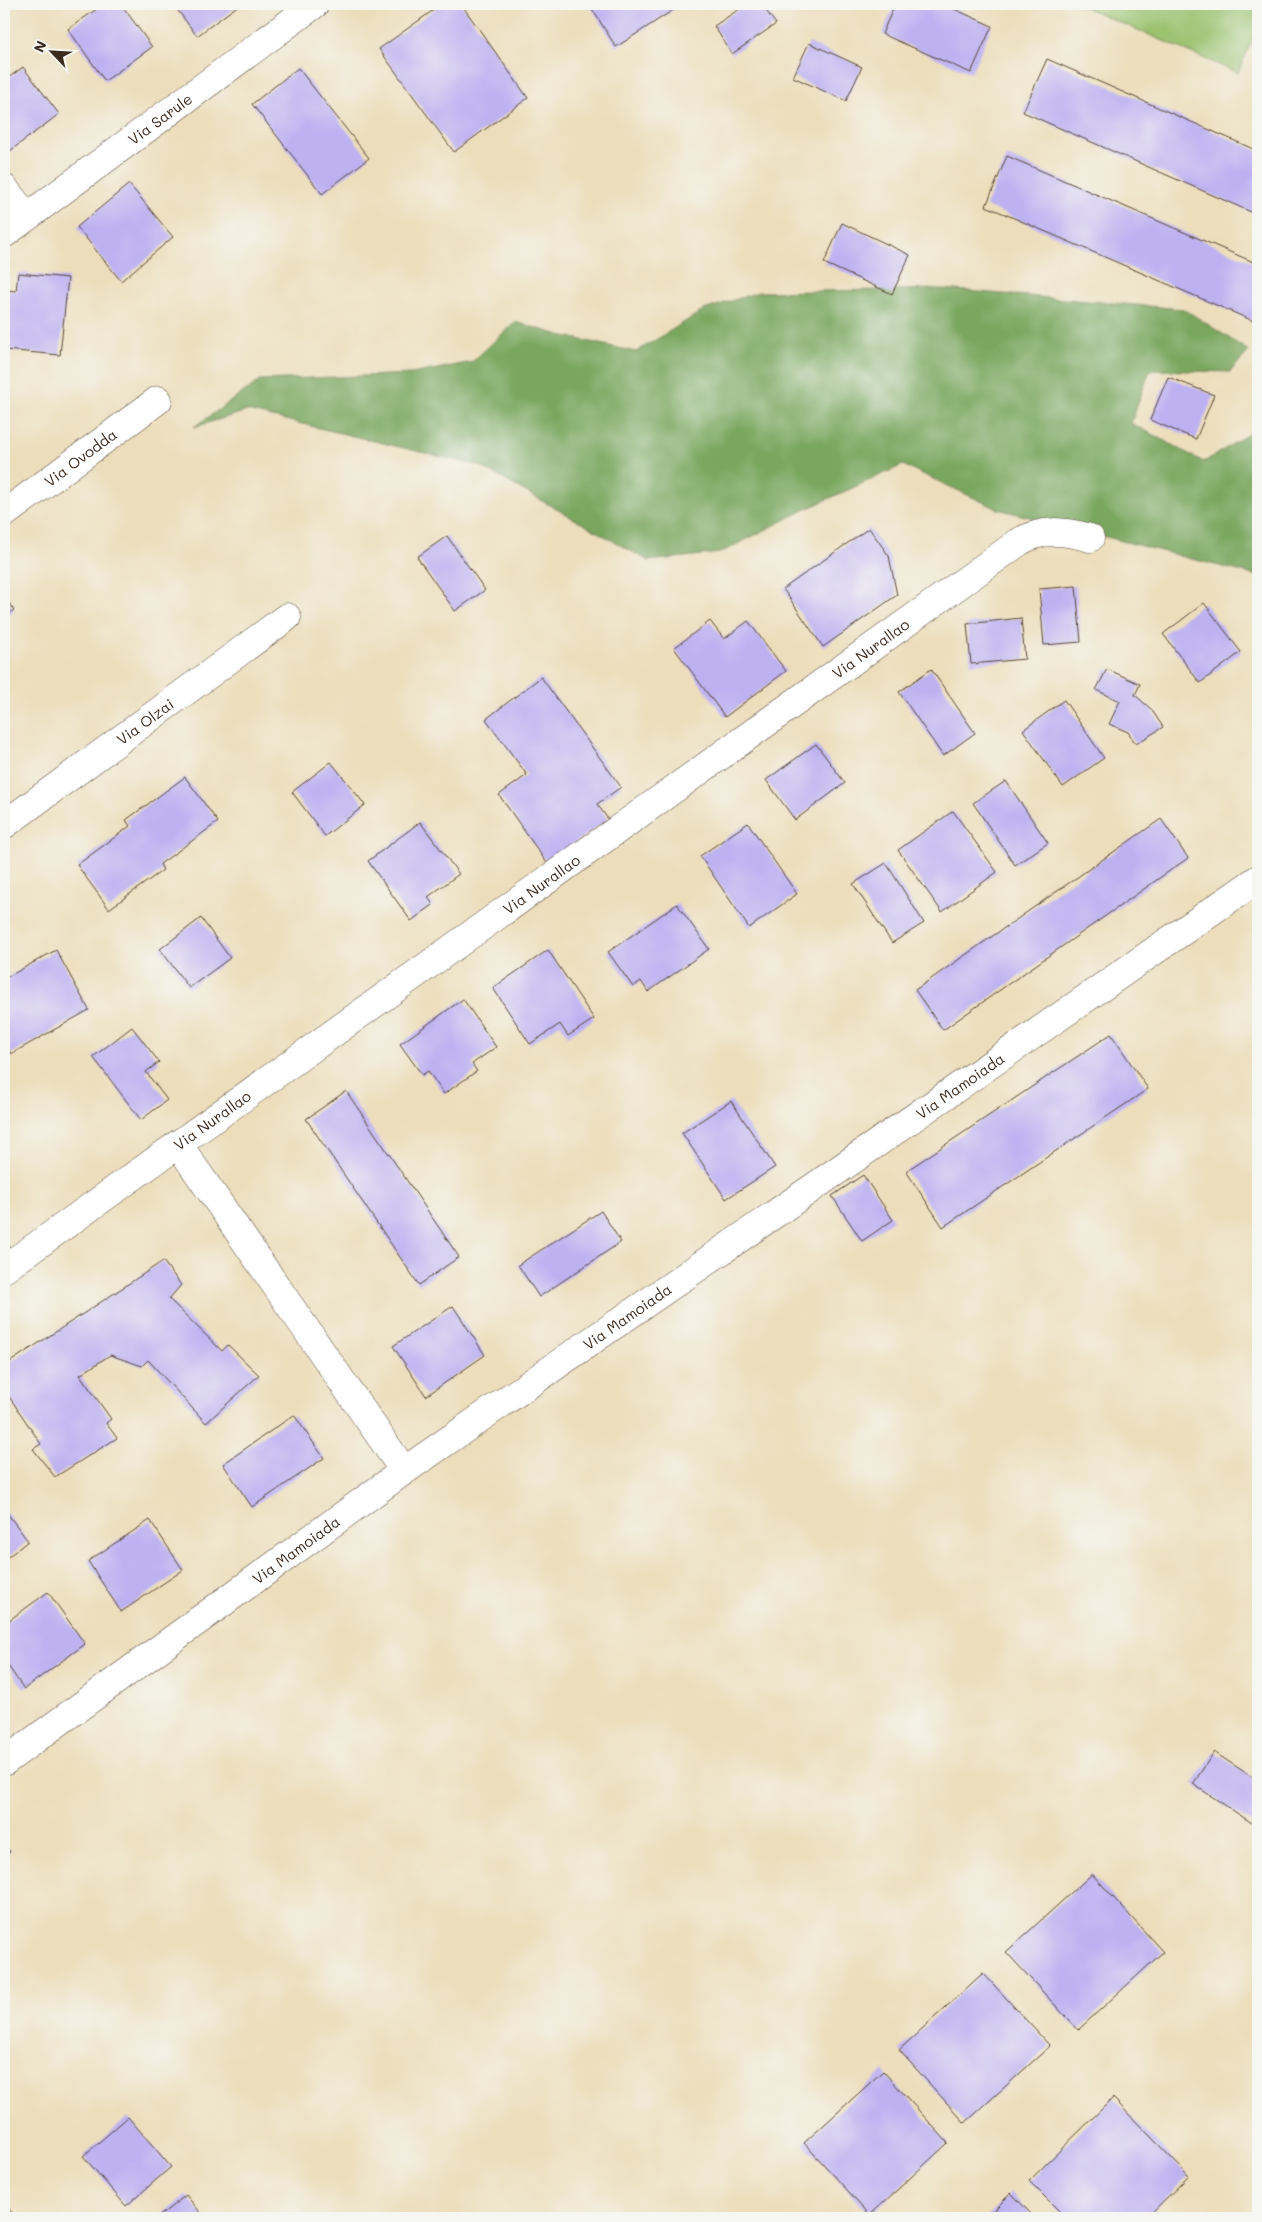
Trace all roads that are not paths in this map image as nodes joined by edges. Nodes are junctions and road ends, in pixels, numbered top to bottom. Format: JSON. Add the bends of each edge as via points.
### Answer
{"nodes":[{"id":1,"x":315,"y":4,"type":"edge"},
{"id":2,"x":4,"y":188,"type":"edge"},
{"id":3,"x":27,"y":217,"type":"junction"},
{"id":4,"x":4,"y":234,"type":"edge"},
{"id":5,"x":158,"y":400,"type":"dead end"},
{"id":6,"x":4,"y":514,"type":"edge"},
{"id":7,"x":1090,"y":538,"type":"dead end"},
{"id":8,"x":287,"y":617,"type":"dead end"},
{"id":9,"x":4,"y":825,"type":"edge"},
{"id":10,"x":1258,"y":879,"type":"edge"},
{"id":11,"x":178,"y":1144,"type":"junction"},
{"id":12,"x":4,"y":1269,"type":"edge"},
{"id":13,"x":404,"y":1471,"type":"junction"},
{"id":14,"x":4,"y":1762,"type":"edge"}],
"edges":[{"from":1,"to":3,"type":"street","name":"Via Sarule"},
{"from":2,"to":3,"type":"street"},
{"from":3,"to":4,"type":"street","name":"Via Sarule"},
{"from":5,"to":6,"type":"street","name":"Via Ovodda"},
{"from":7,"to":11,"type":"street","name":"Via Nurallao","via":[[1053,531],[1019,542]]},
{"from":8,"to":9,"type":"street","name":"Via Olzai"},
{"from":10,"to":13,"type":"street","name":"Via Mamoiada"},
{"from":11,"to":12,"type":"street","name":"Via Nurallao"},
{"from":11,"to":13,"type":"street"},
{"from":13,"to":14,"type":"street","name":"Via Mamoiada"}]}
